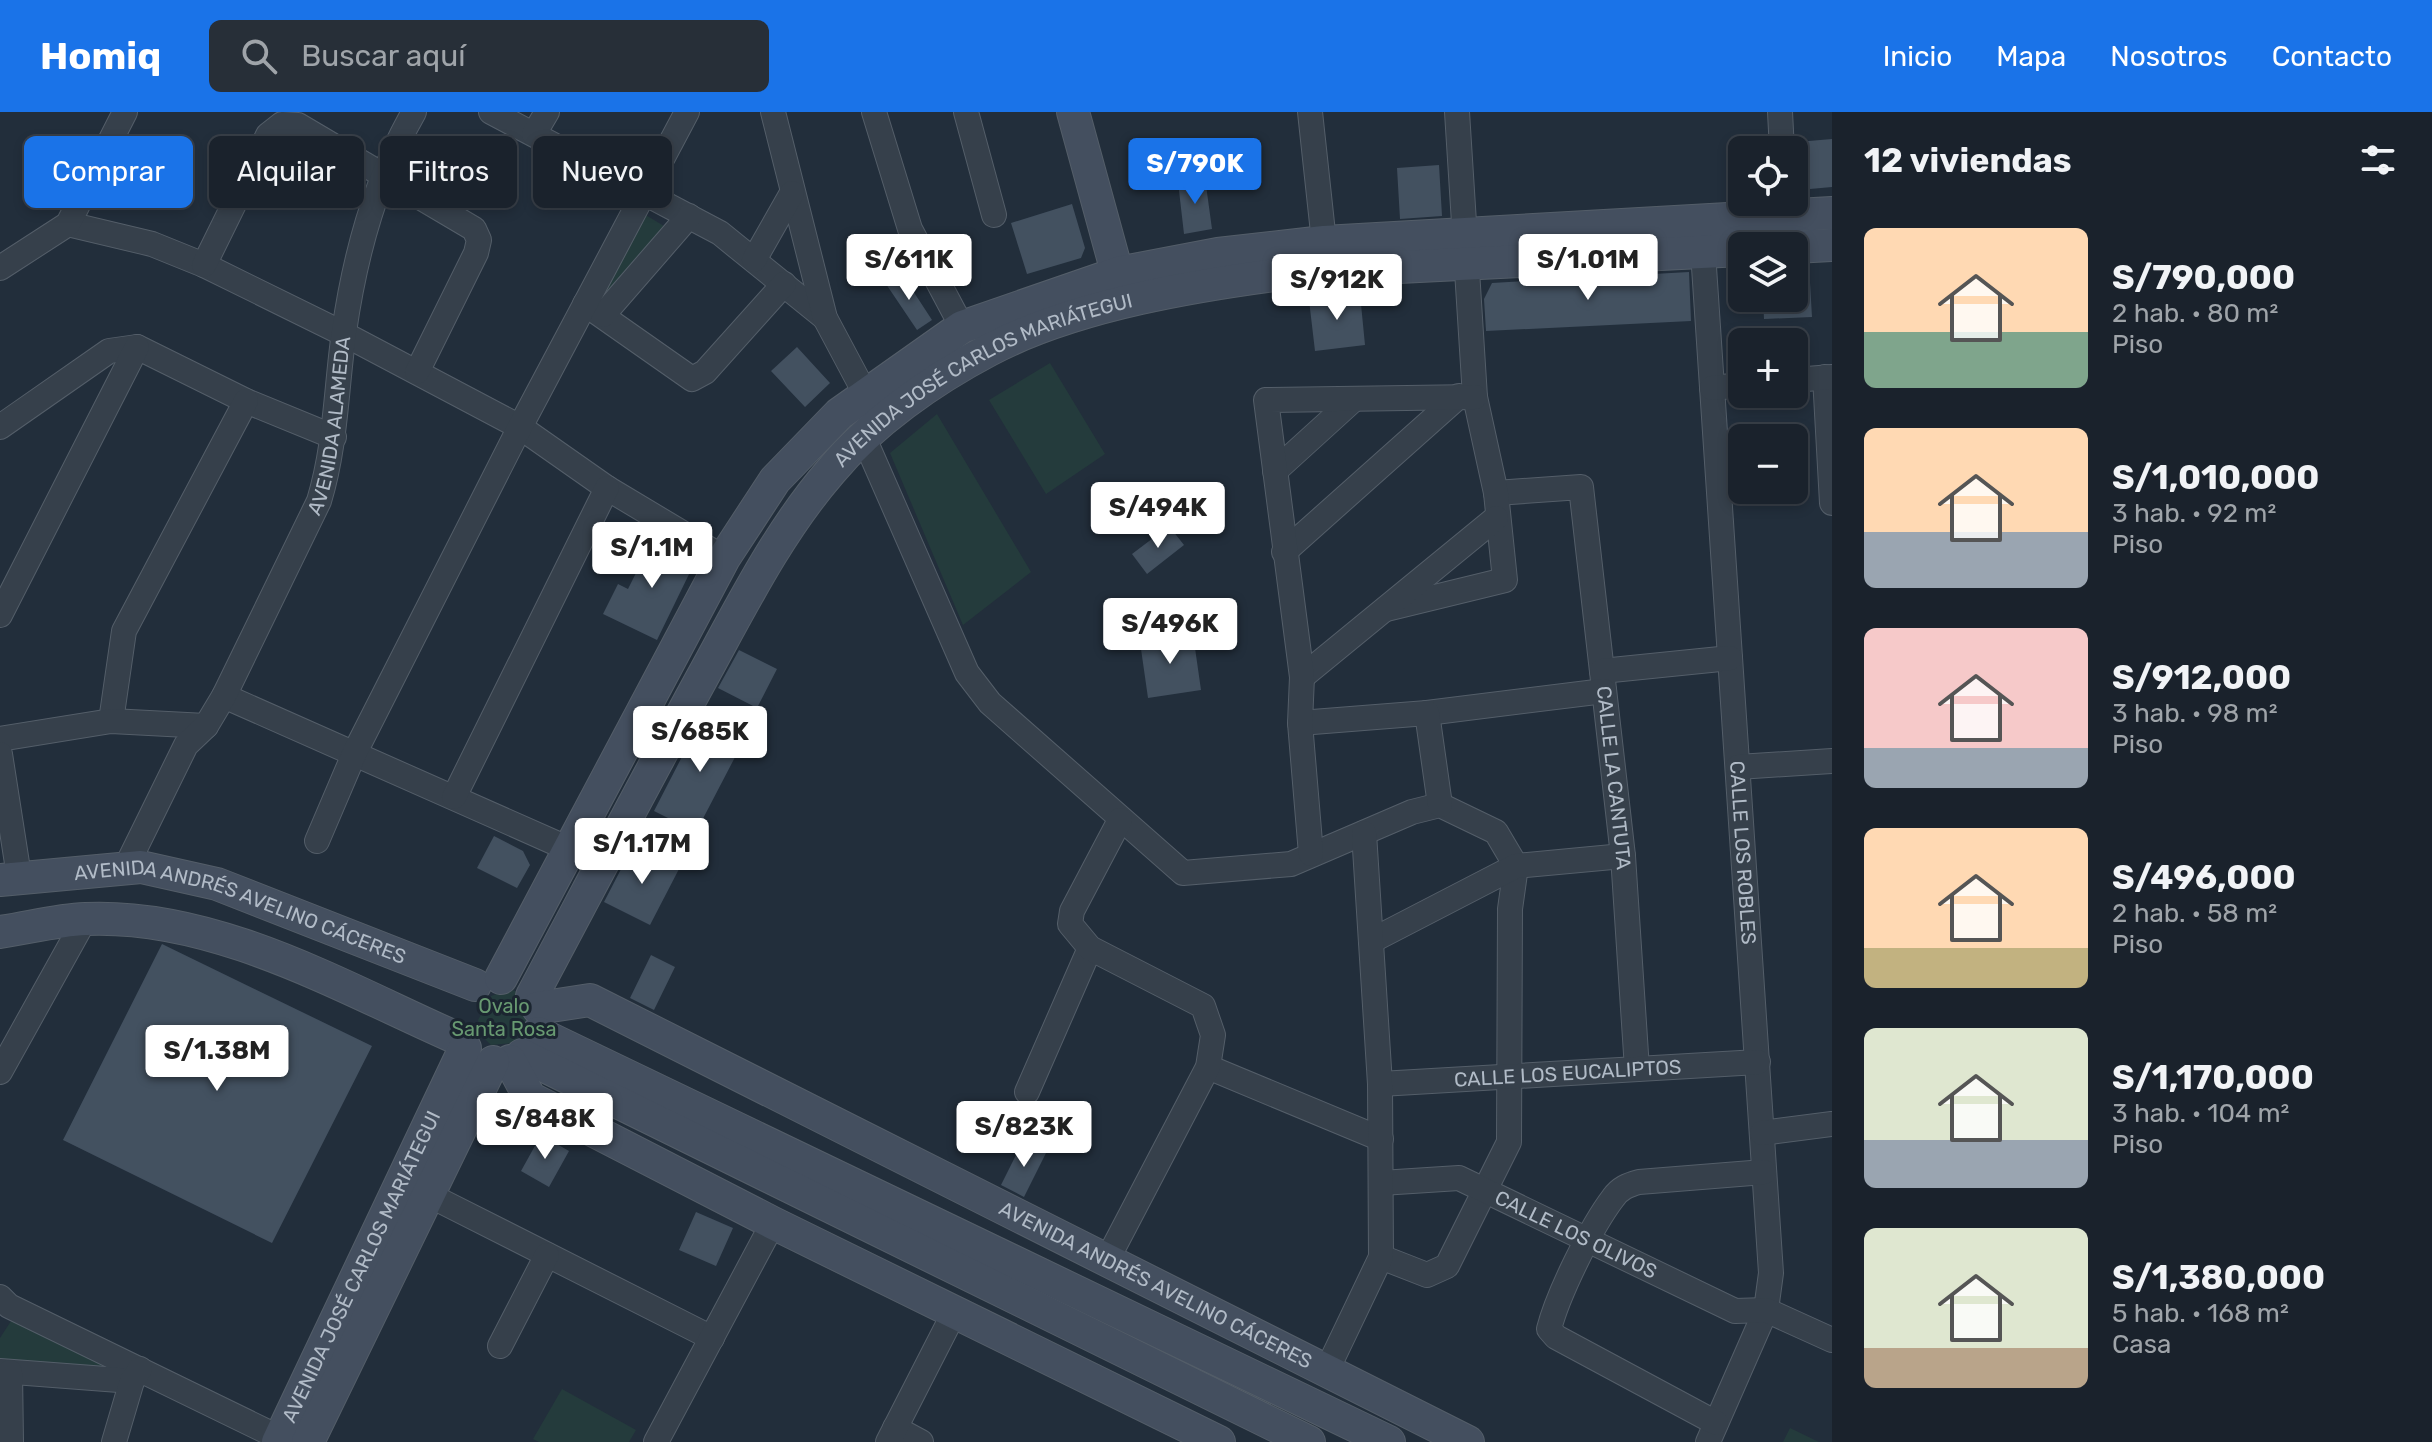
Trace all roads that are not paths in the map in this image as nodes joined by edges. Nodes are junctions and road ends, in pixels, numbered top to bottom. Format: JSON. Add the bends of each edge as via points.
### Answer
{"nodes":[{"id":1,"x":125,"y":112,"type":"edge"},
{"id":2,"x":414,"y":112,"type":"edge"},
{"id":3,"x":491,"y":112,"type":"edge"},
{"id":4,"x":547,"y":112,"type":"edge"},
{"id":5,"x":687,"y":112,"type":"edge"},
{"id":6,"x":773,"y":112,"type":"edge"},
{"id":7,"x":966,"y":112,"type":"edge"},
{"id":8,"x":1073,"y":112,"type":"edge"},
{"id":9,"x":1310,"y":112,"type":"edge"},
{"id":10,"x":1457,"y":112,"type":"edge"},
{"id":11,"x":1780,"y":112,"type":"edge"},
{"id":12,"x":882,"y":114,"type":"edge"},
{"id":13,"x":534,"y":134,"type":"junction"},
{"id":14,"x":402,"y":136,"type":"edge"},
{"id":15,"x":538,"y":136,"type":"edge"},
{"id":16,"x":1781,"y":136,"type":"edge"},
{"id":17,"x":672,"y":139,"type":"edge"},
{"id":18,"x":380,"y":176,"type":"edge"},
{"id":19,"x":380,"y":180,"type":"edge"},
{"id":20,"x":792,"y":193,"type":"junction"},
{"id":21,"x":672,"y":207,"type":"edge"},
{"id":22,"x":436,"y":208,"type":"edge"},
{"id":23,"x":636,"y":208,"type":"edge"},
{"id":24,"x":1808,"y":210,"type":"edge"},
{"id":25,"x":1832,"y":213,"type":"edge"},
{"id":26,"x":994,"y":215,"type":"dead end"},
{"id":27,"x":1728,"y":215,"type":"edge"},
{"id":28,"x":689,"y":216,"type":"junction"},
{"id":29,"x":68,"y":224,"type":"junction"},
{"id":30,"x":1324,"y":242,"type":"junction"},
{"id":31,"x":1832,"y":245,"type":"edge"},
{"id":32,"x":1808,"y":246,"type":"edge"},
{"id":33,"x":1466,"y":250,"type":"junction"},
{"id":34,"x":1728,"y":251,"type":"edge"},
{"id":35,"x":1703,"y":252,"type":"junction"},
{"id":36,"x":754,"y":260,"type":"junction"},
{"id":37,"x":204,"y":265,"type":"junction"},
{"id":38,"x":0,"y":268,"type":"edge"},
{"id":39,"x":1118,"y":273,"type":"junction"},
{"id":40,"x":784,"y":284,"type":"junction"},
{"id":41,"x":1126,"y":304,"type":"junction"},
{"id":42,"x":594,"y":310,"type":"junction"},
{"id":43,"x":825,"y":318,"type":"junction"},
{"id":44,"x":962,"y":327,"type":"junction"},
{"id":45,"x":344,"y":334,"type":"junction"},
{"id":46,"x":137,"y":347,"type":"junction"},
{"id":47,"x":417,"y":372,"type":"junction"},
{"id":48,"x":1828,"y":377,"type":"edge"},
{"id":49,"x":1808,"y":379,"type":"edge"},
{"id":50,"x":1728,"y":386,"type":"edge"},
{"id":51,"x":1712,"y":388,"type":"junction"},
{"id":52,"x":866,"y":395,"type":"junction"},
{"id":53,"x":1467,"y":396,"type":"junction"},
{"id":54,"x":246,"y":401,"type":"junction"},
{"id":55,"x":1352,"y":401,"type":"junction"},
{"id":56,"x":0,"y":427,"type":"edge"},
{"id":57,"x":520,"y":427,"type":"junction"},
{"id":58,"x":334,"y":437,"type":"junction"},
{"id":59,"x":864,"y":438,"type":"junction"},
{"id":60,"x":1275,"y":471,"type":"junction"},
{"id":61,"x":607,"y":488,"type":"junction"},
{"id":62,"x":1496,"y":493,"type":"junction"},
{"id":63,"x":1832,"y":503,"type":"edge"},
{"id":64,"x":1496,"y":518,"type":"junction"},
{"id":65,"x":1284,"y":552,"type":"junction"},
{"id":66,"x":724,"y":558,"type":"junction"},
{"id":67,"x":707,"y":595,"type":"junction"},
{"id":68,"x":1386,"y":609,"type":"junction"},
{"id":69,"x":739,"y":611,"type":"junction"},
{"id":70,"x":0,"y":615,"type":"edge"},
{"id":71,"x":1730,"y":658,"type":"junction"},
{"id":72,"x":1302,"y":677,"type":"junction"},
{"id":73,"x":1603,"y":681,"type":"junction"},
{"id":74,"x":224,"y":696,"type":"junction"},
{"id":75,"x":1427,"y":713,"type":"junction"},
{"id":76,"x":111,"y":721,"type":"junction"},
{"id":77,"x":1300,"y":723,"type":"junction"},
{"id":78,"x":206,"y":726,"type":"junction"},
{"id":79,"x":0,"y":739,"type":"edge"},
{"id":80,"x":355,"y":752,"type":"junction"},
{"id":81,"x":0,"y":754,"type":"edge"},
{"id":82,"x":1832,"y":761,"type":"edge"},
{"id":83,"x":1738,"y":767,"type":"junction"},
{"id":84,"x":454,"y":797,"type":"junction"},
{"id":85,"x":1440,"y":805,"type":"junction"},
{"id":86,"x":1120,"y":820,"type":"junction"},
{"id":87,"x":1364,"y":833,"type":"junction"},
{"id":88,"x":317,"y":841,"type":"dead end"},
{"id":89,"x":569,"y":849,"type":"junction"},
{"id":90,"x":1311,"y":854,"type":"junction"},
{"id":91,"x":1623,"y":856,"type":"junction"},
{"id":92,"x":1516,"y":866,"type":"junction"},
{"id":93,"x":133,"y":868,"type":"junction"},
{"id":94,"x":10,"y":878,"type":"edge"},
{"id":95,"x":85,"y":919,"type":"junction"},
{"id":96,"x":0,"y":932,"type":"edge"},
{"id":97,"x":1371,"y":941,"type":"junction"},
{"id":98,"x":1090,"y":948,"type":"junction"},
{"id":99,"x":488,"y":982,"type":"junction"},
{"id":100,"x":507,"y":1038,"type":"junction"},
{"id":101,"x":1758,"y":1062,"type":"junction"},
{"id":102,"x":1208,"y":1067,"type":"junction"},
{"id":103,"x":1637,"y":1069,"type":"junction"},
{"id":104,"x":0,"y":1072,"type":"edge"},
{"id":105,"x":1509,"y":1076,"type":"junction"},
{"id":106,"x":1380,"y":1084,"type":"junction"},
{"id":107,"x":1027,"y":1092,"type":"dead end"},
{"id":108,"x":1832,"y":1124,"type":"edge"},
{"id":109,"x":1762,"y":1133,"type":"junction"},
{"id":110,"x":1381,"y":1139,"type":"junction"},
{"id":111,"x":1764,"y":1172,"type":"junction"},
{"id":112,"x":1381,"y":1183,"type":"junction"},
{"id":113,"x":1483,"y":1188,"type":"junction"},
{"id":114,"x":429,"y":1195,"type":"junction"},
{"id":115,"x":773,"y":1223,"type":"junction"},
{"id":116,"x":1589,"y":1241,"type":"junction"},
{"id":117,"x":547,"y":1255,"type":"junction"},
{"id":118,"x":1381,"y":1257,"type":"junction"},
{"id":119,"x":1106,"y":1262,"type":"junction"},
{"id":120,"x":3,"y":1308,"type":"edge"},
{"id":121,"x":1766,"y":1310,"type":"junction"},
{"id":122,"x":955,"y":1311,"type":"junction"},
{"id":123,"x":712,"y":1338,"type":"junction"},
{"id":124,"x":1832,"y":1340,"type":"edge"},
{"id":125,"x":500,"y":1346,"type":"dead end"},
{"id":126,"x":1327,"y":1370,"type":"junction"},
{"id":127,"x":5,"y":1372,"type":"edge"},
{"id":128,"x":136,"y":1375,"type":"junction"},
{"id":129,"x":1712,"y":1432,"type":"edge"},
{"id":130,"x":891,"y":1435,"type":"edge"},
{"id":131,"x":1186,"y":1435,"type":"edge"},
{"id":132,"x":299,"y":1440,"type":"edge"},
{"id":133,"x":11,"y":1442,"type":"edge"},
{"id":134,"x":114,"y":1442,"type":"edge"},
{"id":135,"x":656,"y":1442,"type":"edge"},
{"id":136,"x":921,"y":1442,"type":"edge"},
{"id":137,"x":1219,"y":1442,"type":"edge"},
{"id":138,"x":1309,"y":1442,"type":"edge"},
{"id":139,"x":1389,"y":1442,"type":"edge"},
{"id":140,"x":1468,"y":1442,"type":"edge"}],
"edges":[{"from":1,"to":29,"type":"street"},
{"from":2,"to":14,"type":"street","name":"AVENIDA ALAMEDA"},
{"from":3,"to":13,"type":"street"},
{"from":4,"to":13,"type":"street"},
{"from":5,"to":17,"type":"street"},
{"from":6,"to":20,"type":"street"},
{"from":7,"to":26,"type":"street"},
{"from":8,"to":39,"type":"main road"},
{"from":9,"to":30,"type":"street"},
{"from":10,"to":33,"type":"street"},
{"from":11,"to":16,"type":"street"},
{"from":12,"to":44,"type":"street","via":[[910,229]]},
{"from":13,"to":15,"type":"street"},
{"from":18,"to":37,"type":"street","via":[[298,125],[282,124],[268,135]]},
{"from":19,"to":45,"type":"street","name":"AVENIDA ALAMEDA"},
{"from":20,"to":36,"type":"street"},
{"from":20,"to":43,"type":"street"},
{"from":21,"to":28,"type":"street"},
{"from":22,"to":47,"type":"street","via":[[474,229],[479,240]]},
{"from":23,"to":42,"type":"street"},
{"from":24,"to":25,"type":"main road","name":"AVENIDA JOSÉ CARLOS MARIÁTEGUI"},
{"from":27,"to":33,"type":"main road","name":"AVENIDA JOSÉ CARLOS MARIÁTEGUI"},
{"from":28,"to":36,"type":"street"},
{"from":28,"to":42,"type":"street"},
{"from":29,"to":37,"type":"street","via":[[152,244]]},
{"from":29,"to":38,"type":"street"},
{"from":30,"to":33,"type":"main road","name":"AVENIDA JOSÉ CARLOS MARIÁTEGUI"},
{"from":30,"to":39,"type":"main road","name":"AVENIDA JOSÉ CARLOS MARIÁTEGUI"},
{"from":31,"to":32,"type":"main road"},
{"from":33,"to":35,"type":"main road","name":"AVENIDA JOSÉ CARLOS MARIÁTEGUI"},
{"from":33,"to":41,"type":"main road","name":"AVENIDA JOSÉ CARLOS MARIÁTEGUI","via":[[1232,280]]},
{"from":33,"to":53,"type":"street"},
{"from":34,"to":35,"type":"main road","name":"AVENIDA JOSÉ CARLOS MARIÁTEGUI"},
{"from":35,"to":51,"type":"street","name":"CALLE LOS ROBLES"},
{"from":36,"to":40,"type":"street"},
{"from":37,"to":45,"type":"street"},
{"from":39,"to":41,"type":"main road"},
{"from":39,"to":44,"type":"main road","name":"AVENIDA JOSÉ CARLOS MARIÁTEGUI"},
{"from":40,"to":42,"type":"street","via":[[705,372],[692,379]]},
{"from":40,"to":43,"type":"street"},
{"from":41,"to":59,"type":"main road","name":"AVENIDA JOSÉ CARLOS MARIÁTEGUI","via":[[1046,326],[991,349],[949,373]]},
{"from":42,"to":57,"type":"street"},
{"from":43,"to":52,"type":"street"},
{"from":44,"to":52,"type":"main road","name":"AVENIDA JOSÉ CARLOS MARIÁTEGUI"},
{"from":45,"to":47,"type":"street"},
{"from":45,"to":58,"type":"street","name":"AVENIDA ALAMEDA"},
{"from":46,"to":54,"type":"street"},
{"from":46,"to":56,"type":"street","via":[[109,351]]},
{"from":46,"to":70,"type":"street"},
{"from":47,"to":57,"type":"street"},
{"from":48,"to":49,"type":"street"},
{"from":48,"to":63,"type":"street"},
{"from":50,"to":51,"type":"street"},
{"from":51,"to":71,"type":"street","name":"CALLE LOS ROBLES"},
{"from":52,"to":66,"type":"main road","name":"AVENIDA JOSÉ CARLOS MARIÁTEGUI","via":[[839,414],[775,480]]},
{"from":53,"to":55,"type":"street"},
{"from":53,"to":62,"type":"street"},
{"from":53,"to":65,"type":"street"},
{"from":54,"to":58,"type":"street"},
{"from":54,"to":76,"type":"street","via":[[124,631]]},
{"from":55,"to":60,"type":"street"},
{"from":55,"to":60,"type":"street","via":[[1266,400]]},
{"from":57,"to":61,"type":"street"},
{"from":57,"to":80,"type":"street"},
{"from":58,"to":74,"type":"street","name":"AVENIDA ALAMEDA","via":[[319,501]]},
{"from":59,"to":69,"type":"main road","name":"AVENIDA JOSÉ CARLOS MARIÁTEGUI","via":[[806,502]]},
{"from":59,"to":86,"type":"street","via":[[967,673],[990,703]]},
{"from":60,"to":65,"type":"street"},
{"from":61,"to":66,"type":"street"},
{"from":61,"to":84,"type":"street"},
{"from":62,"to":64,"type":"street"},
{"from":62,"to":73,"type":"street","name":"CALLE LA CANTUTA","via":[[1581,487]]},
{"from":64,"to":68,"type":"street"},
{"from":64,"to":68,"type":"street","via":[[1505,580]]},
{"from":65,"to":72,"type":"street"},
{"from":66,"to":67,"type":"main road","name":"AVENIDA JOSÉ CARLOS MARIÁTEGUI"},
{"from":67,"to":69,"type":"main road"},
{"from":67,"to":89,"type":"main road","name":"AVENIDA JOSÉ CARLOS MARIÁTEGUI"},
{"from":68,"to":72,"type":"street"},
{"from":69,"to":100,"type":"main road","name":"AVENIDA JOSÉ CARLOS MARIÁTEGUI"},
{"from":71,"to":73,"type":"street"},
{"from":71,"to":83,"type":"street","name":"CALLE LOS ROBLES"},
{"from":72,"to":77,"type":"street"},
{"from":73,"to":75,"type":"street"},
{"from":73,"to":91,"type":"street","name":"CALLE LA CANTUTA"},
{"from":74,"to":78,"type":"street","name":"AVENIDA ALAMEDA"},
{"from":74,"to":80,"type":"street"},
{"from":75,"to":77,"type":"street"},
{"from":75,"to":85,"type":"street"},
{"from":76,"to":78,"type":"street"},
{"from":76,"to":79,"type":"street"},
{"from":77,"to":90,"type":"street"},
{"from":78,"to":93,"type":"street","name":"AVENIDA ALAMEDA","via":[[201,749]]},
{"from":80,"to":84,"type":"street"},
{"from":80,"to":88,"type":"street"},
{"from":81,"to":94,"type":"street"},
{"from":82,"to":83,"type":"street"},
{"from":83,"to":101,"type":"street","name":"CALLE LOS ROBLES"},
{"from":84,"to":89,"type":"street"},
{"from":85,"to":87,"type":"street"},
{"from":85,"to":92,"type":"street","via":[[1496,832]]},
{"from":86,"to":90,"type":"street","via":[[1183,873],[1291,864]]},
{"from":86,"to":98,"type":"street","via":[[1072,911],[1070,924]]},
{"from":87,"to":90,"type":"street"},
{"from":87,"to":97,"type":"street"},
{"from":89,"to":99,"type":"main road","name":"AVENIDA JOSÉ CARLOS MARIÁTEGUI"},
{"from":91,"to":92,"type":"street"},
{"from":91,"to":103,"type":"street","name":"CALLE LA CANTUTA"},
{"from":92,"to":97,"type":"street"},
{"from":92,"to":105,"type":"street","via":[[1510,909]]},
{"from":93,"to":94,"type":"main road","name":"AVENIDA ANDRÉS AVELINO CÁCERES"},
{"from":93,"to":99,"type":"main road","name":"AVENIDA ANDRÉS AVELINO CÁCERES","via":[[217,884]]},
{"from":95,"to":96,"type":"main road","name":"AVENIDA ANDRÉS AVELINO CÁCERES"},
{"from":95,"to":100,"type":"main road","name":"AVENIDA ANDRÉS AVELINO CÁCERES","via":[[218,937]]},
{"from":95,"to":104,"type":"street"},
{"from":97,"to":106,"type":"street"},
{"from":98,"to":102,"type":"street","via":[[1203,1006],[1213,1035]]},
{"from":98,"to":107,"type":"street"},
{"from":99,"to":100,"type":"main road","name":"AVENIDA ANDRÉS AVELINO CÁCERES","via":[[513,981]]},
{"from":99,"to":100,"type":"main road","name":"AVENIDA JOSÉ CARLOS MARIÁTEGUI","via":[[458,1005],[455,1017]]},
{"from":100,"to":114,"type":"main road","name":"AVENIDA JOSÉ CARLOS MARIÁTEGUI"},
{"from":100,"to":115,"type":"main road","via":[[530,1098]]},
{"from":100,"to":119,"type":"main road","name":"AVENIDA ANDRÉS AVELINO CÁCERES","via":[[590,1000]]},
{"from":100,"to":132,"type":"main road","name":"AVENIDA JOSÉ CARLOS MARIÁTEGUI"},
{"from":100,"to":138,"type":"main road","name":"AVENIDA ANDRÉS AVELINO CÁCERES"},
{"from":100,"to":139,"type":"main road","name":"AVENIDA ANDRÉS AVELINO CÁCERES"},
{"from":101,"to":103,"type":"street","name":"CALLE LOS EUCALIPTOS"},
{"from":101,"to":109,"type":"street","name":"CALLE LOS ROBLES"},
{"from":102,"to":110,"type":"street"},
{"from":102,"to":119,"type":"street"},
{"from":103,"to":105,"type":"street","name":"CALLE LOS EUCALIPTOS"},
{"from":105,"to":106,"type":"street","name":"CALLE LOS EUCALIPTOS"},
{"from":105,"to":113,"type":"street","via":[[1509,1142]]},
{"from":106,"to":110,"type":"street"},
{"from":108,"to":109,"type":"street"},
{"from":109,"to":111,"type":"street","name":"CALLE LOS ROBLES"},
{"from":110,"to":112,"type":"street"},
{"from":111,"to":116,"type":"street","via":[[1624,1186]]},
{"from":111,"to":121,"type":"street","name":"CALLE LOS ROBLES","via":[[1771,1273]]},
{"from":112,"to":113,"type":"street","name":"CALLE LOS OLIVOS","via":[[1459,1178]]},
{"from":112,"to":118,"type":"street"},
{"from":113,"to":116,"type":"street","name":"CALLE LOS OLIVOS"},
{"from":113,"to":118,"type":"street","via":[[1447,1266],[1427,1275]]},
{"from":114,"to":117,"type":"street"},
{"from":114,"to":132,"type":"main road","name":"AVENIDA JOSÉ CARLOS MARIÁTEGUI"},
{"from":115,"to":122,"type":"main road"},
{"from":115,"to":123,"type":"street"},
{"from":116,"to":121,"type":"street","name":"CALLE LOS OLIVOS","via":[[1735,1311]]},
{"from":116,"to":129,"type":"street","via":[[1549,1329]]},
{"from":117,"to":123,"type":"street"},
{"from":117,"to":125,"type":"street"},
{"from":118,"to":126,"type":"street"},
{"from":119,"to":126,"type":"main road","name":"AVENIDA ANDRÉS AVELINO CÁCERES"},
{"from":120,"to":128,"type":"street"},
{"from":121,"to":124,"type":"street"},
{"from":121,"to":129,"type":"street","name":"CALLE LOS ROBLES"},
{"from":122,"to":130,"type":"street"},
{"from":122,"to":131,"type":"main road"},
{"from":123,"to":135,"type":"street"},
{"from":126,"to":140,"type":"main road","name":"AVENIDA ANDRÉS AVELINO CÁCERES"},
{"from":127,"to":128,"type":"street"},
{"from":127,"to":133,"type":"street"},
{"from":128,"to":132,"type":"street"},
{"from":128,"to":134,"type":"street"},
{"from":130,"to":136,"type":"street"},
{"from":131,"to":137,"type":"main road"}]}
